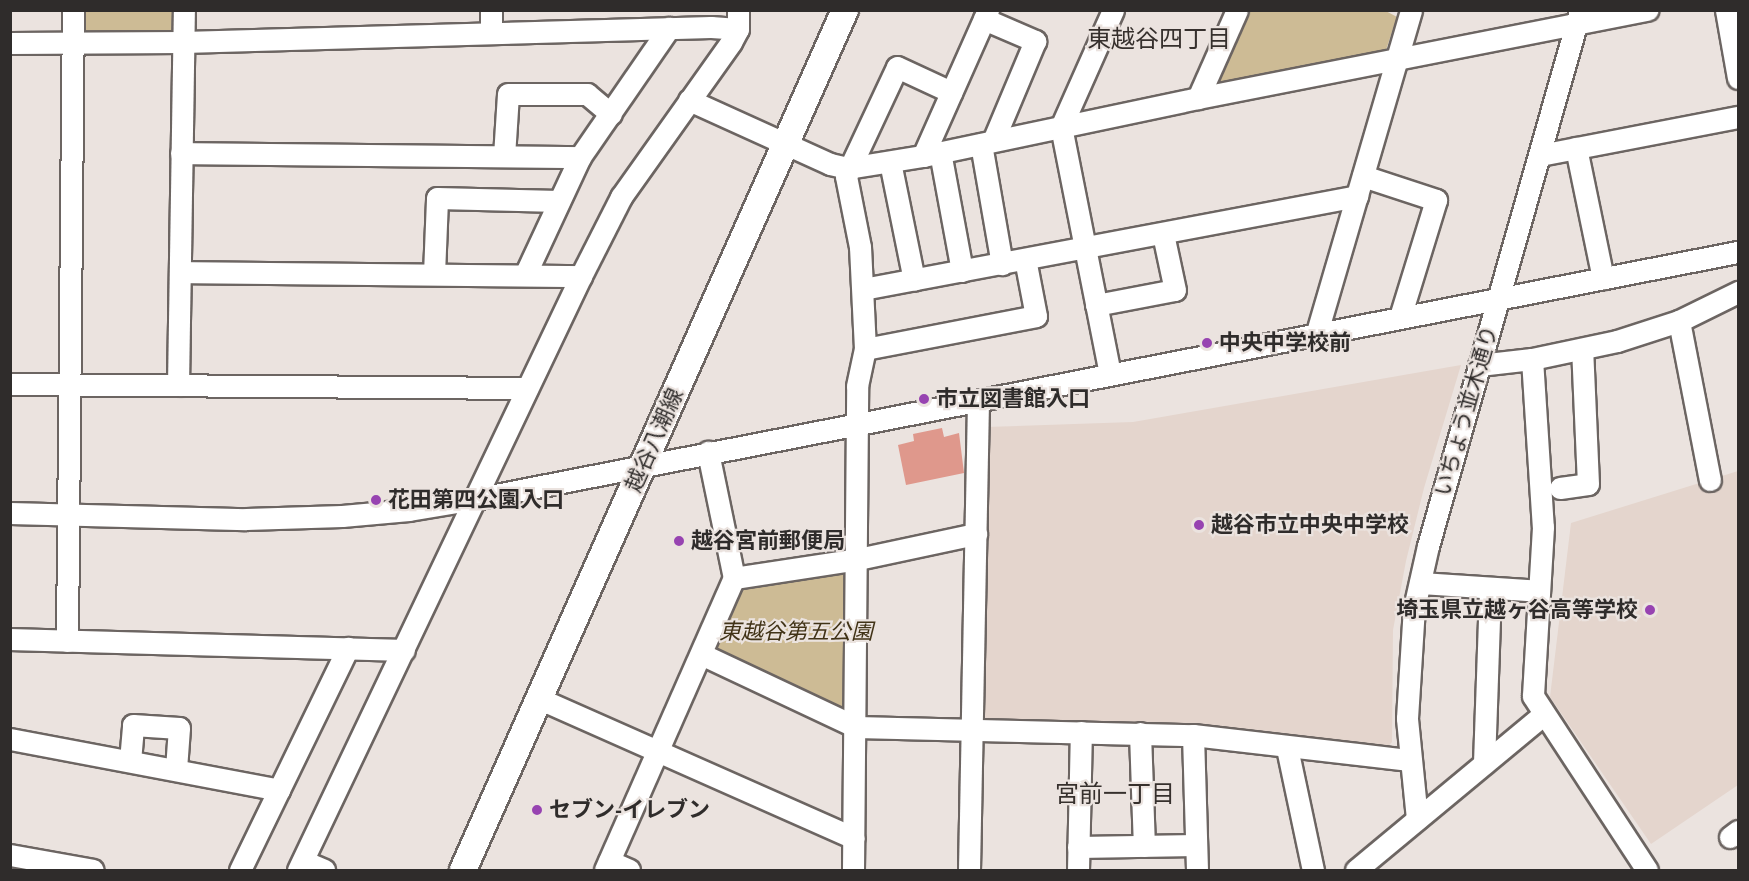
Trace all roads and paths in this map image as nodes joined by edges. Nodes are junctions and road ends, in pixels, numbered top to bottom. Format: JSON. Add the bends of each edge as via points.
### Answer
{"nodes":[{"id":1,"x":73,"y":10,"type":"edge"},
{"id":2,"x":184,"y":10,"type":"edge"},
{"id":3,"x":491,"y":10,"type":"edge"},
{"id":4,"x":845,"y":10,"type":"edge"},
{"id":5,"x":1113,"y":10,"type":"edge"},
{"id":6,"x":1237,"y":10,"type":"edge"},
{"id":7,"x":1647,"y":10,"type":"edge"},
{"id":8,"x":1726,"y":10,"type":"edge"},
{"id":9,"x":1409,"y":11,"type":"edge"},
{"id":10,"x":986,"y":15,"type":"edge"},
{"id":11,"x":1578,"y":18,"type":"edge"},
{"id":12,"x":711,"y":19,"type":"edge"},
{"id":13,"x":738,"y":20,"type":"edge"},
{"id":14,"x":669,"y":28,"type":"junction"},
{"id":15,"x":491,"y":33,"type":"junction"},
{"id":16,"x":73,"y":42,"type":"junction"},
{"id":17,"x":183,"y":42,"type":"junction"},
{"id":18,"x":10,"y":43,"type":"edge"},
{"id":19,"x":1397,"y":60,"type":"junction"},
{"id":20,"x":1738,"y":78,"type":"edge"},
{"id":21,"x":951,"y":92,"type":"junction"},
{"id":22,"x":1198,"y":98,"type":"junction"},
{"id":23,"x":689,"y":100,"type":"junction"},
{"id":24,"x":611,"y":114,"type":"junction"},
{"id":25,"x":1738,"y":117,"type":"edge"},
{"id":26,"x":1061,"y":128,"type":"junction"},
{"id":27,"x":987,"y":142,"type":"junction"},
{"id":28,"x":785,"y":144,"type":"junction"},
{"id":29,"x":1576,"y":148,"type":"junction"},
{"id":30,"x":182,"y":153,"type":"junction"},
{"id":31,"x":931,"y":154,"type":"junction"},
{"id":32,"x":1540,"y":155,"type":"junction"},
{"id":33,"x":504,"y":156,"type":"junction"},
{"id":34,"x":580,"y":157,"type":"junction"},
{"id":35,"x":890,"y":162,"type":"junction"},
{"id":36,"x":848,"y":168,"type":"junction"},
{"id":37,"x":1360,"y":186,"type":"junction"},
{"id":38,"x":560,"y":201,"type":"junction"},
{"id":39,"x":1163,"y":234,"type":"junction"},
{"id":40,"x":1085,"y":249,"type":"junction"},
{"id":41,"x":1738,"y":252,"type":"edge"},
{"id":42,"x":1025,"y":259,"type":"junction"},
{"id":43,"x":1002,"y":264,"type":"junction"},
{"id":44,"x":962,"y":271,"type":"junction"},
{"id":45,"x":180,"y":272,"type":"junction"},
{"id":46,"x":434,"y":274,"type":"junction"},
{"id":47,"x":525,"y":275,"type":"junction"},
{"id":48,"x":581,"y":276,"type":"junction"},
{"id":49,"x":1603,"y":278,"type":"junction"},
{"id":50,"x":914,"y":280,"type":"junction"},
{"id":51,"x":863,"y":289,"type":"junction"},
{"id":52,"x":1738,"y":292,"type":"edge"},
{"id":53,"x":1499,"y":298,"type":"junction"},
{"id":54,"x":1096,"y":306,"type":"junction"},
{"id":55,"x":1400,"y":316,"type":"junction"},
{"id":56,"x":1679,"y":321,"type":"junction"},
{"id":57,"x":1317,"y":332,"type":"junction"},
{"id":58,"x":865,"y":349,"type":"junction"},
{"id":59,"x":1582,"y":349,"type":"junction"},
{"id":60,"x":1532,"y":358,"type":"junction"},
{"id":61,"x":1479,"y":366,"type":"junction"},
{"id":62,"x":1110,"y":374,"type":"junction"},
{"id":63,"x":10,"y":384,"type":"edge"},
{"id":64,"x":70,"y":384,"type":"junction"},
{"id":65,"x":178,"y":385,"type":"junction"},
{"id":66,"x":527,"y":388,"type":"junction"},
{"id":67,"x":978,"y":401,"type":"junction"},
{"id":68,"x":858,"y":424,"type":"junction"},
{"id":69,"x":708,"y":452,"type":"junction"},
{"id":70,"x":643,"y":465,"type":"junction"},
{"id":71,"x":1710,"y":480,"type":"dead end"},
{"id":72,"x":1560,"y":488,"type":"dead end"},
{"id":73,"x":475,"y":499,"type":"junction"},
{"id":74,"x":10,"y":513,"type":"edge"},
{"id":75,"x":68,"y":515,"type":"junction"},
{"id":76,"x":976,"y":534,"type":"junction"},
{"id":77,"x":858,"y":560,"type":"junction"},
{"id":78,"x":734,"y":578,"type":"junction"},
{"id":79,"x":1420,"y":583,"type":"junction"},
{"id":80,"x":1490,"y":588,"type":"junction"},
{"id":81,"x":1539,"y":591,"type":"junction"},
{"id":82,"x":10,"y":639,"type":"edge"},
{"id":83,"x":66,"y":641,"type":"junction"},
{"id":84,"x":348,"y":648,"type":"junction"},
{"id":85,"x":404,"y":650,"type":"junction"},
{"id":86,"x":700,"y":654,"type":"junction"},
{"id":87,"x":540,"y":699,"type":"junction"},
{"id":88,"x":1543,"y":716,"type":"junction"},
{"id":89,"x":856,"y":727,"type":"junction"},
{"id":90,"x":972,"y":731,"type":"junction"},
{"id":91,"x":1081,"y":732,"type":"junction"},
{"id":92,"x":1140,"y":734,"type":"junction"},
{"id":93,"x":1193,"y":735,"type":"junction"},
{"id":94,"x":10,"y":739,"type":"edge"},
{"id":95,"x":1287,"y":748,"type":"junction"},
{"id":96,"x":657,"y":752,"type":"junction"},
{"id":97,"x":1410,"y":760,"type":"junction"},
{"id":98,"x":130,"y":761,"type":"junction"},
{"id":99,"x":1484,"y":763,"type":"junction"},
{"id":100,"x":176,"y":769,"type":"junction"},
{"id":101,"x":279,"y":790,"type":"junction"},
{"id":102,"x":1418,"y":819,"type":"junction"},
{"id":103,"x":854,"y":838,"type":"junction"},
{"id":104,"x":1196,"y":845,"type":"junction"},
{"id":105,"x":1144,"y":846,"type":"junction"},
{"id":106,"x":1078,"y":848,"type":"junction"},
{"id":107,"x":10,"y":855,"type":"edge"},
{"id":108,"x":301,"y":866,"type":"edge"},
{"id":109,"x":607,"y":866,"type":"edge"},
{"id":110,"x":83,"y":870,"type":"edge"},
{"id":111,"x":240,"y":870,"type":"edge"},
{"id":112,"x":324,"y":870,"type":"edge"},
{"id":113,"x":463,"y":870,"type":"edge"},
{"id":114,"x":629,"y":870,"type":"edge"},
{"id":115,"x":853,"y":870,"type":"edge"},
{"id":116,"x":969,"y":870,"type":"edge"},
{"id":117,"x":1078,"y":870,"type":"edge"},
{"id":118,"x":1197,"y":870,"type":"edge"},
{"id":119,"x":1313,"y":870,"type":"edge"},
{"id":120,"x":1356,"y":870,"type":"edge"},
{"id":121,"x":1647,"y":870,"type":"edge"}],
"edges":[{"from":1,"to":16,"type":"street"},
{"from":2,"to":17,"type":"street"},
{"from":3,"to":15,"type":"street"},
{"from":4,"to":28,"type":"main road","name":"越谷八潮線"},
{"from":5,"to":26,"type":"street"},
{"from":6,"to":22,"type":"street"},
{"from":7,"to":11,"type":"street"},
{"from":8,"to":20,"type":"street"},
{"from":9,"to":19,"type":"street"},
{"from":10,"to":21,"type":"street"},
{"from":10,"to":27,"type":"street","via":[[1035,41]]},
{"from":11,"to":19,"type":"street"},
{"from":11,"to":32,"type":"street","name":"いちょう並木通り"},
{"from":12,"to":13,"type":"street"},
{"from":12,"to":14,"type":"street"},
{"from":13,"to":23,"type":"street"},
{"from":14,"to":15,"type":"street"},
{"from":14,"to":24,"type":"street"},
{"from":15,"to":17,"type":"street"},
{"from":16,"to":17,"type":"street"},
{"from":16,"to":18,"type":"street"},
{"from":16,"to":64,"type":"street"},
{"from":17,"to":30,"type":"street"},
{"from":19,"to":22,"type":"street"},
{"from":19,"to":37,"type":"street"},
{"from":21,"to":31,"type":"street"},
{"from":21,"to":36,"type":"street","via":[[897,67]]},
{"from":22,"to":26,"type":"street"},
{"from":23,"to":28,"type":"street"},
{"from":23,"to":48,"type":"street","via":[[621,197]]},
{"from":24,"to":33,"type":"street","via":[[587,94],[508,94]]},
{"from":24,"to":34,"type":"street"},
{"from":25,"to":29,"type":"street"},
{"from":26,"to":27,"type":"street"},
{"from":26,"to":40,"type":"street"},
{"from":27,"to":31,"type":"street"},
{"from":27,"to":43,"type":"street"},
{"from":28,"to":36,"type":"street"},
{"from":28,"to":70,"type":"main road","name":"越谷八潮線"},
{"from":29,"to":32,"type":"street"},
{"from":29,"to":49,"type":"street"},
{"from":30,"to":33,"type":"street"},
{"from":30,"to":45,"type":"street"},
{"from":31,"to":35,"type":"street"},
{"from":31,"to":44,"type":"street"},
{"from":32,"to":53,"type":"street","name":"いちょう並木通り"},
{"from":33,"to":34,"type":"street"},
{"from":34,"to":38,"type":"street"},
{"from":35,"to":36,"type":"street"},
{"from":35,"to":50,"type":"street"},
{"from":36,"to":51,"type":"street","via":[[846,176],[861,247]]},
{"from":37,"to":39,"type":"street"},
{"from":37,"to":55,"type":"street","via":[[1436,200]]},
{"from":37,"to":57,"type":"street"},
{"from":38,"to":46,"type":"street","via":[[436,198]]},
{"from":38,"to":47,"type":"street"},
{"from":39,"to":40,"type":"street"},
{"from":39,"to":54,"type":"street","via":[[1175,290]]},
{"from":40,"to":42,"type":"street"},
{"from":40,"to":54,"type":"street"},
{"from":41,"to":49,"type":"street"},
{"from":42,"to":43,"type":"street"},
{"from":42,"to":58,"type":"street","via":[[1036,316]]},
{"from":43,"to":44,"type":"street"},
{"from":44,"to":50,"type":"street"},
{"from":45,"to":46,"type":"street"},
{"from":45,"to":65,"type":"street"},
{"from":46,"to":47,"type":"street"},
{"from":47,"to":48,"type":"street"},
{"from":48,"to":66,"type":"street"},
{"from":49,"to":53,"type":"street"},
{"from":50,"to":51,"type":"street"},
{"from":51,"to":58,"type":"street"},
{"from":52,"to":56,"type":"street"},
{"from":53,"to":55,"type":"street"},
{"from":53,"to":61,"type":"street","name":"いちょう並木通り"},
{"from":54,"to":62,"type":"street"},
{"from":55,"to":57,"type":"street"},
{"from":56,"to":59,"type":"street"},
{"from":56,"to":71,"type":"street"},
{"from":57,"to":62,"type":"street"},
{"from":58,"to":68,"type":"street","via":[[857,386]]},
{"from":59,"to":60,"type":"street"},
{"from":59,"to":72,"type":"street","via":[[1588,484]]},
{"from":60,"to":61,"type":"street"},
{"from":60,"to":81,"type":"street","via":[[1543,527]]},
{"from":61,"to":79,"type":"street","name":"いちょう並木通り"},
{"from":62,"to":67,"type":"street"},
{"from":63,"to":64,"type":"street"},
{"from":64,"to":65,"type":"street"},
{"from":64,"to":75,"type":"street"},
{"from":65,"to":66,"type":"street"},
{"from":66,"to":73,"type":"street"},
{"from":67,"to":68,"type":"street"},
{"from":67,"to":76,"type":"street"},
{"from":68,"to":69,"type":"street"},
{"from":68,"to":77,"type":"street"},
{"from":69,"to":70,"type":"street"},
{"from":69,"to":78,"type":"street"},
{"from":70,"to":73,"type":"street"},
{"from":70,"to":87,"type":"main road","name":"越谷八潮線"},
{"from":73,"to":75,"type":"street","via":[[305,518]]},
{"from":73,"to":85,"type":"street"},
{"from":74,"to":75,"type":"street"},
{"from":75,"to":83,"type":"street"},
{"from":76,"to":77,"type":"street"},
{"from":76,"to":90,"type":"street"},
{"from":77,"to":78,"type":"street"},
{"from":77,"to":89,"type":"street"},
{"from":78,"to":86,"type":"street"},
{"from":79,"to":80,"type":"street"},
{"from":79,"to":97,"type":"street","name":"いちょう並木通り","via":[[1408,681]]},
{"from":80,"to":81,"type":"street"},
{"from":80,"to":99,"type":"street"},
{"from":81,"to":88,"type":"street","via":[[1533,696]]},
{"from":82,"to":83,"type":"street"},
{"from":83,"to":84,"type":"street"},
{"from":84,"to":85,"type":"street"},
{"from":84,"to":101,"type":"street"},
{"from":85,"to":108,"type":"street"},
{"from":86,"to":89,"type":"street"},
{"from":86,"to":96,"type":"street"},
{"from":87,"to":96,"type":"street"},
{"from":87,"to":113,"type":"main road","name":"越谷八潮線"},
{"from":88,"to":99,"type":"street"},
{"from":88,"to":121,"type":"street"},
{"from":89,"to":90,"type":"street"},
{"from":89,"to":103,"type":"street"},
{"from":90,"to":91,"type":"street"},
{"from":90,"to":116,"type":"street"},
{"from":91,"to":92,"type":"street"},
{"from":91,"to":106,"type":"street"},
{"from":92,"to":93,"type":"street"},
{"from":92,"to":105,"type":"street"},
{"from":93,"to":95,"type":"street"},
{"from":93,"to":104,"type":"street"},
{"from":94,"to":98,"type":"street"},
{"from":95,"to":97,"type":"street"},
{"from":95,"to":119,"type":"street"},
{"from":96,"to":103,"type":"street"},
{"from":96,"to":109,"type":"street"},
{"from":97,"to":102,"type":"street","name":"いちょう並木通り"},
{"from":98,"to":100,"type":"street"},
{"from":98,"to":100,"type":"street","via":[[133,724],[178,728]]},
{"from":99,"to":102,"type":"street"},
{"from":100,"to":101,"type":"street"},
{"from":101,"to":111,"type":"street"},
{"from":102,"to":120,"type":"street"},
{"from":103,"to":115,"type":"street"},
{"from":104,"to":105,"type":"street"},
{"from":104,"to":118,"type":"street"},
{"from":105,"to":106,"type":"street"},
{"from":106,"to":117,"type":"street"},
{"from":107,"to":110,"type":"street"},
{"from":108,"to":112,"type":"street"},
{"from":109,"to":114,"type":"street"}]}
